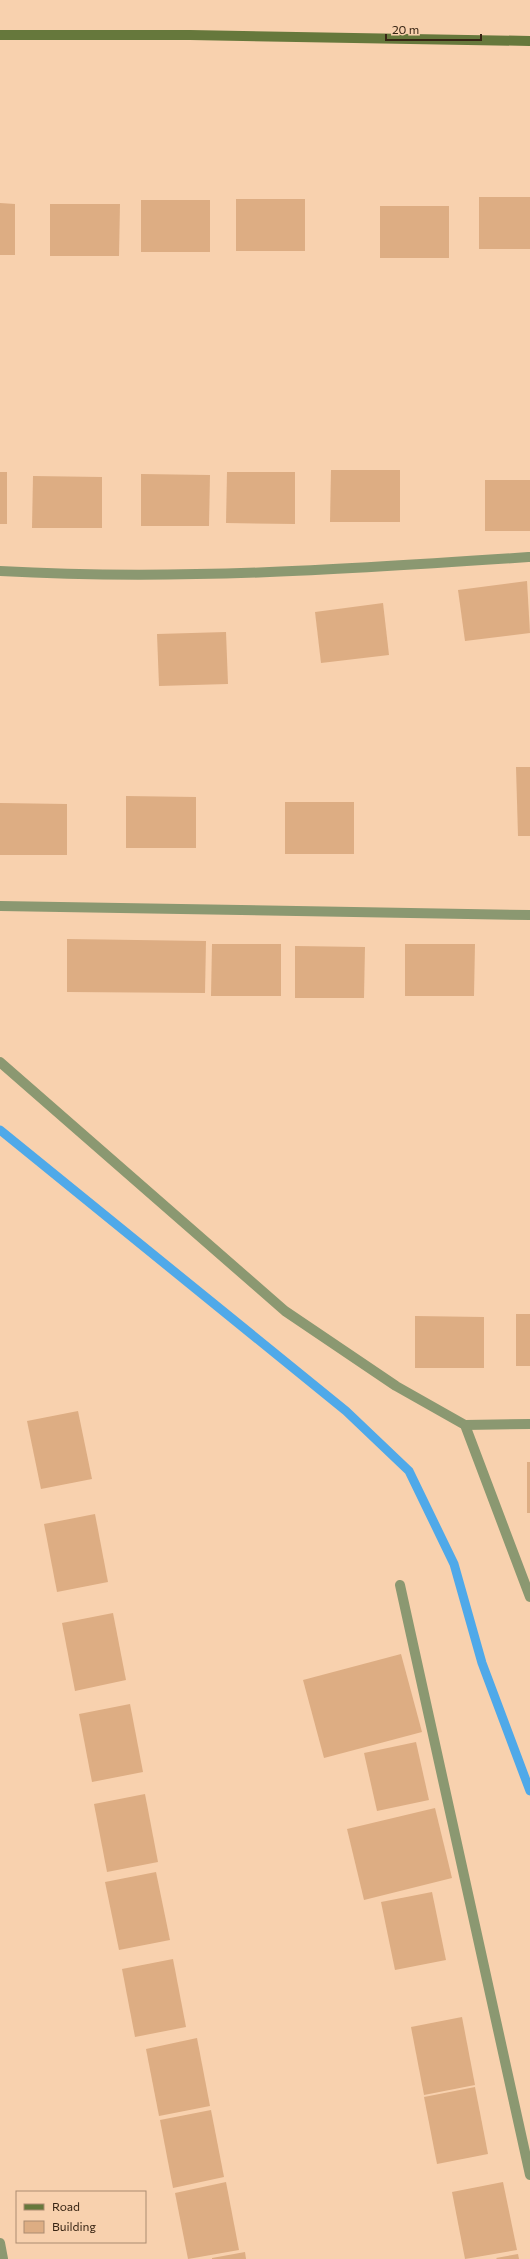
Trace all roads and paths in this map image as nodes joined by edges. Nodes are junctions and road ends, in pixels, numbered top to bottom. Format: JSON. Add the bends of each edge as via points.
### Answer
{"nodes":[{"id":1,"x":0,"y":35,"type":"edge"},
{"id":2,"x":530,"y":41,"type":"edge"},
{"id":3,"x":530,"y":557,"type":"edge"},
{"id":4,"x":0,"y":571,"type":"edge"},
{"id":5,"x":0,"y":906,"type":"edge"},
{"id":6,"x":530,"y":914,"type":"edge"},
{"id":7,"x":0,"y":1062,"type":"edge"},
{"id":8,"x":530,"y":1424,"type":"edge"},
{"id":9,"x":465,"y":1425,"type":"junction"},
{"id":10,"x":400,"y":1585,"type":"dead end"},
{"id":11,"x":530,"y":1597,"type":"edge"},
{"id":12,"x":530,"y":2175,"type":"edge"},
{"id":13,"x":0,"y":2243,"type":"edge"},
{"id":14,"x":4,"y":2259,"type":"edge"}],
"edges":[{"from":1,"to":2,"type":"street","via":[[190,35]]},
{"from":3,"to":4,"type":"street","via":[[239,574],[78,575]]},
{"from":5,"to":6,"type":"street"},
{"from":7,"to":9,"type":"street","via":[[285,1311],[396,1386]]},
{"from":8,"to":9,"type":"street"},
{"from":9,"to":11,"type":"street"},
{"from":10,"to":12,"type":"street"},
{"from":13,"to":14,"type":"street"}]}
